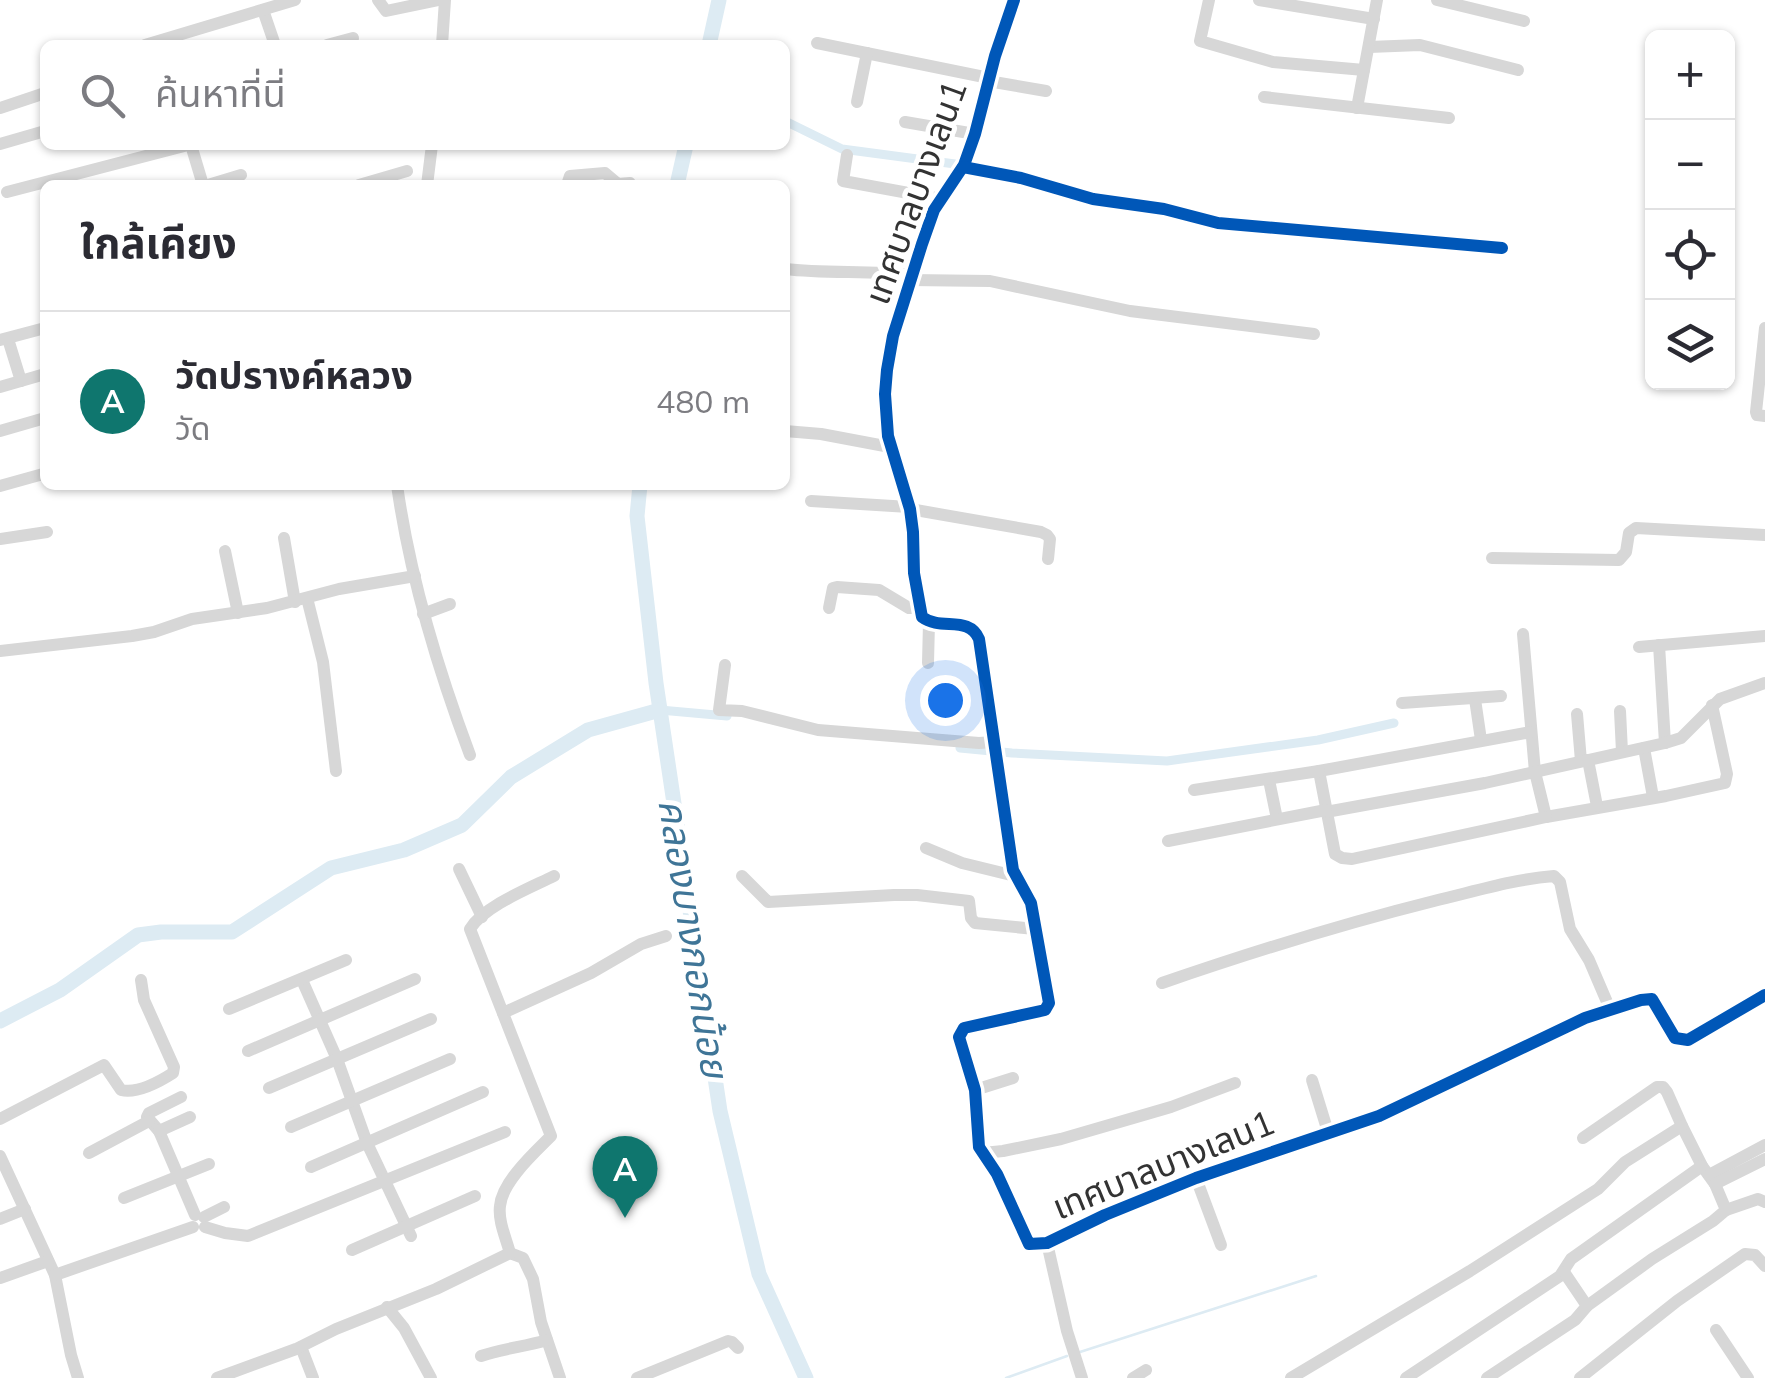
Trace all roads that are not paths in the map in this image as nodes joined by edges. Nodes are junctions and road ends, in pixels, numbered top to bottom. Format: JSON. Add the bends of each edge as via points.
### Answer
{"nodes":[{"id":1,"x":295,"y":0,"type":"edge"},
{"id":2,"x":378,"y":0,"type":"edge"},
{"id":3,"x":442,"y":0,"type":"edge"},
{"id":4,"x":1209,"y":0,"type":"edge"},
{"id":5,"x":1259,"y":0,"type":"edge"},
{"id":6,"x":1378,"y":0,"type":"edge"},
{"id":7,"x":1437,"y":0,"type":"edge"},
{"id":8,"x":1013,"y":1,"type":"edge"},
{"id":9,"x":263,"y":10,"type":"junction"},
{"id":10,"x":1374,"y":20,"type":"junction"},
{"id":11,"x":1524,"y":21,"type":"dead end"},
{"id":12,"x":353,"y":38,"type":"dead end"},
{"id":13,"x":166,"y":40,"type":"edge"},
{"id":14,"x":272,"y":40,"type":"edge"},
{"id":15,"x":346,"y":40,"type":"edge"},
{"id":16,"x":442,"y":40,"type":"edge"},
{"id":17,"x":817,"y":43,"type":"dead end"},
{"id":18,"x":1369,"y":47,"type":"junction"},
{"id":19,"x":867,"y":54,"type":"junction"},
{"id":20,"x":1364,"y":70,"type":"junction"},
{"id":21,"x":1518,"y":70,"type":"dead end"},
{"id":22,"x":989,"y":80,"type":"junction"},
{"id":23,"x":1046,"y":91,"type":"dead end"},
{"id":24,"x":40,"y":95,"type":"edge"},
{"id":25,"x":1264,"y":96,"type":"dead end"},
{"id":26,"x":857,"y":102,"type":"dead end"},
{"id":27,"x":0,"y":108,"type":"edge"},
{"id":28,"x":1358,"y":108,"type":"junction"},
{"id":29,"x":1449,"y":118,"type":"dead end"},
{"id":30,"x":905,"y":122,"type":"dead end"},
{"id":31,"x":40,"y":132,"type":"edge"},
{"id":32,"x":975,"y":134,"type":"junction"},
{"id":33,"x":0,"y":144,"type":"edge"},
{"id":34,"x":170,"y":150,"type":"edge"},
{"id":35,"x":191,"y":150,"type":"edge"},
{"id":36,"x":432,"y":150,"type":"edge"},
{"id":37,"x":848,"y":155,"type":"dead end"},
{"id":38,"x":965,"y":161,"type":"junction"},
{"id":39,"x":407,"y":170,"type":"dead end"},
{"id":40,"x":241,"y":175,"type":"dead end"},
{"id":41,"x":53,"y":180,"type":"edge"},
{"id":42,"x":203,"y":180,"type":"edge"},
{"id":43,"x":223,"y":180,"type":"edge"},
{"id":44,"x":374,"y":180,"type":"edge"},
{"id":45,"x":428,"y":180,"type":"edge"},
{"id":46,"x":569,"y":180,"type":"edge"},
{"id":47,"x":613,"y":180,"type":"edge"},
{"id":48,"x":40,"y":183,"type":"edge"},
{"id":49,"x":7,"y":192,"type":"dead end"},
{"id":50,"x":941,"y":199,"type":"junction"},
{"id":51,"x":1502,"y":248,"type":"dead end"},
{"id":52,"x":790,"y":270,"type":"edge"},
{"id":53,"x":911,"y":278,"type":"junction"},
{"id":54,"x":1765,"y":328,"type":"edge"},
{"id":55,"x":40,"y":329,"type":"edge"},
{"id":56,"x":1314,"y":334,"type":"dead end"},
{"id":57,"x":4,"y":340,"type":"edge"},
{"id":58,"x":40,"y":375,"type":"edge"},
{"id":59,"x":21,"y":381,"type":"junction"},
{"id":60,"x":0,"y":386,"type":"edge"},
{"id":61,"x":1765,"y":416,"type":"edge"},
{"id":62,"x":40,"y":419,"type":"edge"},
{"id":63,"x":0,"y":430,"type":"edge"},
{"id":64,"x":790,"y":431,"type":"edge"},
{"id":65,"x":890,"y":446,"type":"junction"},
{"id":66,"x":40,"y":475,"type":"edge"},
{"id":67,"x":0,"y":486,"type":"edge"},
{"id":68,"x":398,"y":490,"type":"edge"},
{"id":69,"x":811,"y":501,"type":"dead end"},
{"id":70,"x":909,"y":508,"type":"junction"},
{"id":71,"x":47,"y":532,"type":"dead end"},
{"id":72,"x":1765,"y":535,"type":"edge"},
{"id":73,"x":284,"y":538,"type":"dead end"},
{"id":74,"x":0,"y":539,"type":"edge"},
{"id":75,"x":224,"y":551,"type":"dead end"},
{"id":76,"x":1492,"y":558,"type":"dead end"},
{"id":77,"x":1048,"y":559,"type":"dead end"},
{"id":78,"x":415,"y":576,"type":"junction"},
{"id":79,"x":301,"y":600,"type":"junction"},
{"id":80,"x":450,"y":604,"type":"dead end"},
{"id":81,"x":828,"y":608,"type":"dead end"},
{"id":82,"x":920,"y":608,"type":"junction"},
{"id":83,"x":238,"y":613,"type":"junction"},
{"id":84,"x":424,"y":614,"type":"junction"},
{"id":85,"x":929,"y":622,"type":"junction"},
{"id":86,"x":1523,"y":634,"type":"dead end"},
{"id":87,"x":1765,"y":636,"type":"edge"},
{"id":88,"x":1639,"y":646,"type":"dead end"},
{"id":89,"x":1659,"y":646,"type":"junction"},
{"id":90,"x":0,"y":651,"type":"edge"},
{"id":91,"x":928,"y":662,"type":"dead end"},
{"id":92,"x":725,"y":665,"type":"dead end"},
{"id":93,"x":1765,"y":683,"type":"edge"},
{"id":94,"x":1501,"y":696,"type":"dead end"},
{"id":95,"x":1475,"y":699,"type":"junction"},
{"id":96,"x":1402,"y":703,"type":"dead end"},
{"id":97,"x":1712,"y":705,"type":"junction"},
{"id":98,"x":1620,"y":711,"type":"dead end"},
{"id":99,"x":1577,"y":714,"type":"dead end"},
{"id":100,"x":1531,"y":732,"type":"junction"},
{"id":101,"x":1481,"y":740,"type":"junction"},
{"id":102,"x":1665,"y":742,"type":"junction"},
{"id":103,"x":994,"y":748,"type":"junction"},
{"id":104,"x":1644,"y":748,"type":"junction"},
{"id":105,"x":1622,"y":752,"type":"junction"},
{"id":106,"x":470,"y":756,"type":"dead end"},
{"id":107,"x":1585,"y":760,"type":"junction"},
{"id":108,"x":336,"y":771,"type":"dead end"},
{"id":109,"x":1319,"y":771,"type":"junction"},
{"id":110,"x":1535,"y":772,"type":"junction"},
{"id":111,"x":1269,"y":780,"type":"junction"},
{"id":112,"x":1194,"y":790,"type":"dead end"},
{"id":113,"x":1652,"y":798,"type":"junction"},
{"id":114,"x":1597,"y":806,"type":"junction"},
{"id":115,"x":1326,"y":811,"type":"junction"},
{"id":116,"x":1546,"y":817,"type":"junction"},
{"id":117,"x":1277,"y":819,"type":"junction"},
{"id":118,"x":1168,"y":841,"type":"dead end"},
{"id":119,"x":926,"y":848,"type":"dead end"},
{"id":120,"x":459,"y":868,"type":"dead end"},
{"id":121,"x":554,"y":876,"type":"dead end"},
{"id":122,"x":742,"y":876,"type":"dead end"},
{"id":123,"x":1015,"y":876,"type":"junction"},
{"id":124,"x":482,"y":917,"type":"junction"},
{"id":125,"x":1035,"y":928,"type":"junction"},
{"id":126,"x":666,"y":936,"type":"dead end"},
{"id":127,"x":346,"y":960,"type":"dead end"},
{"id":128,"x":415,"y":979,"type":"dead end"},
{"id":129,"x":141,"y":980,"type":"dead end"},
{"id":130,"x":302,"y":980,"type":"junction"},
{"id":131,"x":1162,"y":984,"type":"dead end"},
{"id":132,"x":1765,"y":995,"type":"edge"},
{"id":133,"x":1610,"y":1008,"type":"junction"},
{"id":134,"x":229,"y":1009,"type":"dead end"},
{"id":135,"x":503,"y":1013,"type":"junction"},
{"id":136,"x":319,"y":1018,"type":"junction"},
{"id":137,"x":431,"y":1019,"type":"dead end"},
{"id":138,"x":248,"y":1050,"type":"dead end"},
{"id":139,"x":337,"y":1059,"type":"junction"},
{"id":140,"x":450,"y":1059,"type":"dead end"},
{"id":141,"x":1014,"y":1078,"type":"dead end"},
{"id":142,"x":1312,"y":1080,"type":"dead end"},
{"id":143,"x":1235,"y":1083,"type":"dead end"},
{"id":144,"x":268,"y":1088,"type":"dead end"},
{"id":145,"x":974,"y":1090,"type":"junction"},
{"id":146,"x":482,"y":1092,"type":"dead end"},
{"id":147,"x":181,"y":1097,"type":"dead end"},
{"id":148,"x":350,"y":1101,"type":"junction"},
{"id":149,"x":190,"y":1117,"type":"dead end"},
{"id":150,"x":0,"y":1119,"type":"edge"},
{"id":151,"x":154,"y":1126,"type":"junction"},
{"id":152,"x":1682,"y":1126,"type":"junction"},
{"id":153,"x":291,"y":1127,"type":"dead end"},
{"id":154,"x":505,"y":1132,"type":"dead end"},
{"id":155,"x":1328,"y":1132,"type":"junction"},
{"id":156,"x":1583,"y":1138,"type":"dead end"},
{"id":157,"x":367,"y":1142,"type":"junction"},
{"id":158,"x":1765,"y":1144,"type":"edge"},
{"id":159,"x":89,"y":1153,"type":"dead end"},
{"id":160,"x":984,"y":1154,"type":"junction"},
{"id":161,"x":0,"y":1156,"type":"edge"},
{"id":162,"x":1765,"y":1158,"type":"edge"},
{"id":163,"x":208,"y":1164,"type":"dead end"},
{"id":164,"x":311,"y":1167,"type":"dead end"},
{"id":165,"x":1709,"y":1175,"type":"junction"},
{"id":166,"x":180,"y":1176,"type":"junction"},
{"id":167,"x":1196,"y":1178,"type":"junction"},
{"id":168,"x":384,"y":1180,"type":"junction"},
{"id":169,"x":475,"y":1196,"type":"dead end"},
{"id":170,"x":124,"y":1198,"type":"dead end"},
{"id":171,"x":1765,"y":1202,"type":"edge"},
{"id":172,"x":224,"y":1207,"type":"dead end"},
{"id":173,"x":25,"y":1210,"type":"junction"},
{"id":174,"x":1726,"y":1210,"type":"junction"},
{"id":175,"x":0,"y":1219,"type":"edge"},
{"id":176,"x":199,"y":1222,"type":"junction"},
{"id":177,"x":409,"y":1231,"type":"junction"},
{"id":178,"x":1047,"y":1243,"type":"junction"},
{"id":179,"x":1221,"y":1245,"type":"dead end"},
{"id":180,"x":352,"y":1250,"type":"dead end"},
{"id":181,"x":510,"y":1252,"type":"junction"},
{"id":182,"x":48,"y":1261,"type":"junction"},
{"id":183,"x":1765,"y":1266,"type":"edge"},
{"id":184,"x":1564,"y":1272,"type":"junction"},
{"id":185,"x":54,"y":1276,"type":"junction"},
{"id":186,"x":0,"y":1278,"type":"edge"},
{"id":187,"x":387,"y":1306,"type":"junction"},
{"id":188,"x":1587,"y":1306,"type":"junction"},
{"id":189,"x":1716,"y":1330,"type":"dead end"},
{"id":190,"x":547,"y":1340,"type":"junction"},
{"id":191,"x":301,"y":1347,"type":"junction"},
{"id":192,"x":738,"y":1348,"type":"dead end"},
{"id":193,"x":481,"y":1356,"type":"dead end"},
{"id":194,"x":1146,"y":1370,"type":"dead end"},
{"id":195,"x":78,"y":1378,"type":"edge"},
{"id":196,"x":217,"y":1378,"type":"edge"},
{"id":197,"x":313,"y":1378,"type":"edge"},
{"id":198,"x":432,"y":1378,"type":"edge"},
{"id":199,"x":560,"y":1378,"type":"edge"},
{"id":200,"x":637,"y":1378,"type":"edge"},
{"id":201,"x":1082,"y":1378,"type":"edge"},
{"id":202,"x":1133,"y":1378,"type":"edge"},
{"id":203,"x":1291,"y":1378,"type":"edge"},
{"id":204,"x":1406,"y":1378,"type":"edge"},
{"id":205,"x":1487,"y":1378,"type":"edge"},
{"id":206,"x":1580,"y":1378,"type":"edge"},
{"id":207,"x":1748,"y":1378,"type":"edge"}],
"edges":[{"from":1,"to":9,"type":"street"},
{"from":2,"to":3,"type":"street","via":[[386,11]]},
{"from":3,"to":16,"type":"street"},
{"from":4,"to":20,"type":"street","via":[[1200,41],[1273,62]]},
{"from":5,"to":10,"type":"street"},
{"from":6,"to":10,"type":"street"},
{"from":7,"to":11,"type":"street"},
{"from":8,"to":22,"type":"street","name":"เทศบาลบางเลน1"},
{"from":9,"to":13,"type":"street"},
{"from":9,"to":14,"type":"street"},
{"from":10,"to":18,"type":"street"},
{"from":12,"to":15,"type":"street"},
{"from":17,"to":19,"type":"street"},
{"from":18,"to":20,"type":"street"},
{"from":18,"to":21,"type":"street","via":[[1420,45]]},
{"from":19,"to":22,"type":"street"},
{"from":19,"to":26,"type":"street"},
{"from":20,"to":28,"type":"street"},
{"from":22,"to":23,"type":"street"},
{"from":22,"to":32,"type":"street","name":"เทศบาลบางเลน1"},
{"from":24,"to":27,"type":"street"},
{"from":25,"to":28,"type":"street"},
{"from":28,"to":29,"type":"street"},
{"from":30,"to":32,"type":"street"},
{"from":31,"to":33,"type":"street"},
{"from":32,"to":38,"type":"street","name":"เทศบาลบางเลน1"},
{"from":34,"to":41,"type":"street"},
{"from":35,"to":42,"type":"street"},
{"from":36,"to":45,"type":"street"},
{"from":37,"to":50,"type":"street","via":[[842,181]]},
{"from":38,"to":50,"type":"street","name":"เทศบาลบางเลน1"},
{"from":38,"to":51,"type":"street","via":[[1093,199],[1218,222]]},
{"from":39,"to":44,"type":"street"},
{"from":40,"to":43,"type":"street"},
{"from":46,"to":47,"type":"street","via":[[605,173]]},
{"from":48,"to":49,"type":"street"},
{"from":50,"to":53,"type":"street","name":"เทศบาลบางเลน1"},
{"from":52,"to":53,"type":"street"},
{"from":53,"to":56,"type":"street","via":[[990,282],[1130,311]]},
{"from":53,"to":65,"type":"street","name":"เทศบาลบางเลน1","via":[[885,394]]},
{"from":54,"to":61,"type":"street","via":[[1756,412]]},
{"from":55,"to":57,"type":"street"},
{"from":57,"to":59,"type":"street"},
{"from":58,"to":59,"type":"street"},
{"from":59,"to":60,"type":"street"},
{"from":62,"to":63,"type":"street"},
{"from":64,"to":65,"type":"street"},
{"from":65,"to":70,"type":"street","name":"เทศบาลบางเลน1"},
{"from":66,"to":67,"type":"street"},
{"from":68,"to":78,"type":"street"},
{"from":69,"to":70,"type":"street"},
{"from":70,"to":77,"type":"street","via":[[1041,532],[1050,539]]},
{"from":70,"to":82,"type":"street","name":"เทศบาลบางเลน1"},
{"from":71,"to":74,"type":"street"},
{"from":72,"to":76,"type":"street","via":[[1636,528],[1619,560]]},
{"from":73,"to":79,"type":"street"},
{"from":75,"to":83,"type":"street"},
{"from":78,"to":79,"type":"street"},
{"from":78,"to":84,"type":"street"},
{"from":79,"to":83,"type":"street"},
{"from":79,"to":108,"type":"street","via":[[323,662]]},
{"from":80,"to":84,"type":"street"},
{"from":81,"to":82,"type":"street","via":[[837,586],[879,590]]},
{"from":82,"to":85,"type":"street","name":"เทศบาลบางเลน1"},
{"from":83,"to":90,"type":"street","via":[[132,636]]},
{"from":84,"to":106,"type":"street"},
{"from":85,"to":91,"type":"street"},
{"from":85,"to":103,"type":"street","via":[[968,626],[978,634]]},
{"from":86,"to":100,"type":"street"},
{"from":87,"to":89,"type":"street"},
{"from":88,"to":89,"type":"street"},
{"from":89,"to":102,"type":"street"},
{"from":92,"to":103,"type":"street","via":[[722,711],[818,730]]},
{"from":93,"to":97,"type":"street"},
{"from":94,"to":95,"type":"street"},
{"from":95,"to":96,"type":"street"},
{"from":95,"to":101,"type":"street"},
{"from":97,"to":102,"type":"street","via":[[1681,738]]},
{"from":97,"to":113,"type":"street","via":[[1725,783]]},
{"from":98,"to":105,"type":"street"},
{"from":99,"to":107,"type":"street"},
{"from":100,"to":101,"type":"street"},
{"from":100,"to":110,"type":"street"},
{"from":101,"to":109,"type":"street"},
{"from":102,"to":104,"type":"street"},
{"from":103,"to":123,"type":"street"},
{"from":104,"to":105,"type":"street"},
{"from":104,"to":113,"type":"street"},
{"from":105,"to":107,"type":"street"},
{"from":107,"to":110,"type":"street"},
{"from":107,"to":114,"type":"street"},
{"from":109,"to":111,"type":"street"},
{"from":109,"to":115,"type":"street"},
{"from":110,"to":115,"type":"street"},
{"from":110,"to":116,"type":"street"},
{"from":111,"to":112,"type":"street"},
{"from":111,"to":117,"type":"street"},
{"from":113,"to":114,"type":"street"},
{"from":114,"to":116,"type":"street"},
{"from":115,"to":116,"type":"street","via":[[1335,854],[1342,858]]},
{"from":115,"to":117,"type":"street"},
{"from":117,"to":118,"type":"street"},
{"from":119,"to":123,"type":"street"},
{"from":120,"to":124,"type":"street"},
{"from":121,"to":124,"type":"street"},
{"from":122,"to":125,"type":"street","via":[[768,902],[917,895],[970,901],[976,923]]},
{"from":123,"to":125,"type":"street"},
{"from":124,"to":135,"type":"street","via":[[470,935]]},
{"from":125,"to":145,"type":"street","via":[[1048,1007],[960,1031]]},
{"from":126,"to":135,"type":"street"},
{"from":127,"to":130,"type":"street"},
{"from":128,"to":136,"type":"street"},
{"from":129,"to":150,"type":"street","via":[[174,1073],[126,1092],[104,1065]]},
{"from":130,"to":134,"type":"street"},
{"from":130,"to":136,"type":"street"},
{"from":131,"to":133,"type":"street","via":[[1354,922],[1554,876],[1573,936]]},
{"from":132,"to":133,"type":"street","name":"เทศบาลบางเลน1","via":[[1688,1040],[1676,1038],[1652,999]]},
{"from":133,"to":155,"type":"street","name":"เทศบาลบางเลน1","via":[[1379,1116]]},
{"from":135,"to":181,"type":"street","via":[[551,1136],[504,1188],[499,1208]]},
{"from":136,"to":138,"type":"street"},
{"from":136,"to":139,"type":"street"},
{"from":137,"to":139,"type":"street"},
{"from":139,"to":144,"type":"street"},
{"from":139,"to":148,"type":"street"},
{"from":140,"to":148,"type":"street"},
{"from":141,"to":145,"type":"street"},
{"from":142,"to":155,"type":"street"},
{"from":143,"to":160,"type":"street","via":[[1061,1139]]},
{"from":145,"to":160,"type":"street"},
{"from":146,"to":157,"type":"street"},
{"from":147,"to":151,"type":"street","via":[[149,1113]]},
{"from":148,"to":153,"type":"street"},
{"from":148,"to":157,"type":"street"},
{"from":149,"to":151,"type":"street"},
{"from":151,"to":159,"type":"street"},
{"from":151,"to":166,"type":"street"},
{"from":152,"to":156,"type":"street","via":[[1667,1092],[1657,1087]]},
{"from":152,"to":165,"type":"street"},
{"from":152,"to":203,"type":"street","via":[[1625,1162],[1598,1189]]},
{"from":154,"to":168,"type":"street"},
{"from":155,"to":167,"type":"street","name":"เทศบาลบางเลน1"},
{"from":157,"to":164,"type":"street"},
{"from":157,"to":168,"type":"street"},
{"from":158,"to":165,"type":"street"},
{"from":160,"to":178,"type":"street","name":"เทศบาลบางเลน1","via":[[1029,1244]]},
{"from":161,"to":173,"type":"street"},
{"from":162,"to":165,"type":"street"},
{"from":163,"to":166,"type":"street"},
{"from":165,"to":174,"type":"street"},
{"from":165,"to":184,"type":"street","via":[[1571,1259]]},
{"from":166,"to":170,"type":"street"},
{"from":166,"to":176,"type":"street"},
{"from":167,"to":178,"type":"street","name":"เทศบาลบางเลน1"},
{"from":167,"to":179,"type":"street"},
{"from":168,"to":176,"type":"street","via":[[248,1236]]},
{"from":168,"to":177,"type":"street"},
{"from":169,"to":177,"type":"street"},
{"from":171,"to":174,"type":"street"},
{"from":172,"to":176,"type":"street"},
{"from":173,"to":175,"type":"street"},
{"from":173,"to":182,"type":"street"},
{"from":174,"to":188,"type":"street"},
{"from":176,"to":185,"type":"street"},
{"from":177,"to":180,"type":"street"},
{"from":178,"to":201,"type":"street"},
{"from":181,"to":187,"type":"street"},
{"from":181,"to":190,"type":"street","via":[[522,1258],[532,1279]]},
{"from":182,"to":185,"type":"street"},
{"from":182,"to":186,"type":"street"},
{"from":183,"to":206,"type":"street","via":[[1755,1254],[1745,1254]]},
{"from":184,"to":188,"type":"street"},
{"from":184,"to":204,"type":"street"},
{"from":185,"to":195,"type":"street"},
{"from":187,"to":191,"type":"street"},
{"from":187,"to":198,"type":"street"},
{"from":188,"to":205,"type":"street"},
{"from":189,"to":207,"type":"street"},
{"from":190,"to":193,"type":"street"},
{"from":190,"to":199,"type":"street"},
{"from":191,"to":196,"type":"street"},
{"from":191,"to":197,"type":"street"},
{"from":192,"to":200,"type":"street","via":[[728,1341]]},
{"from":194,"to":202,"type":"street"}]}
